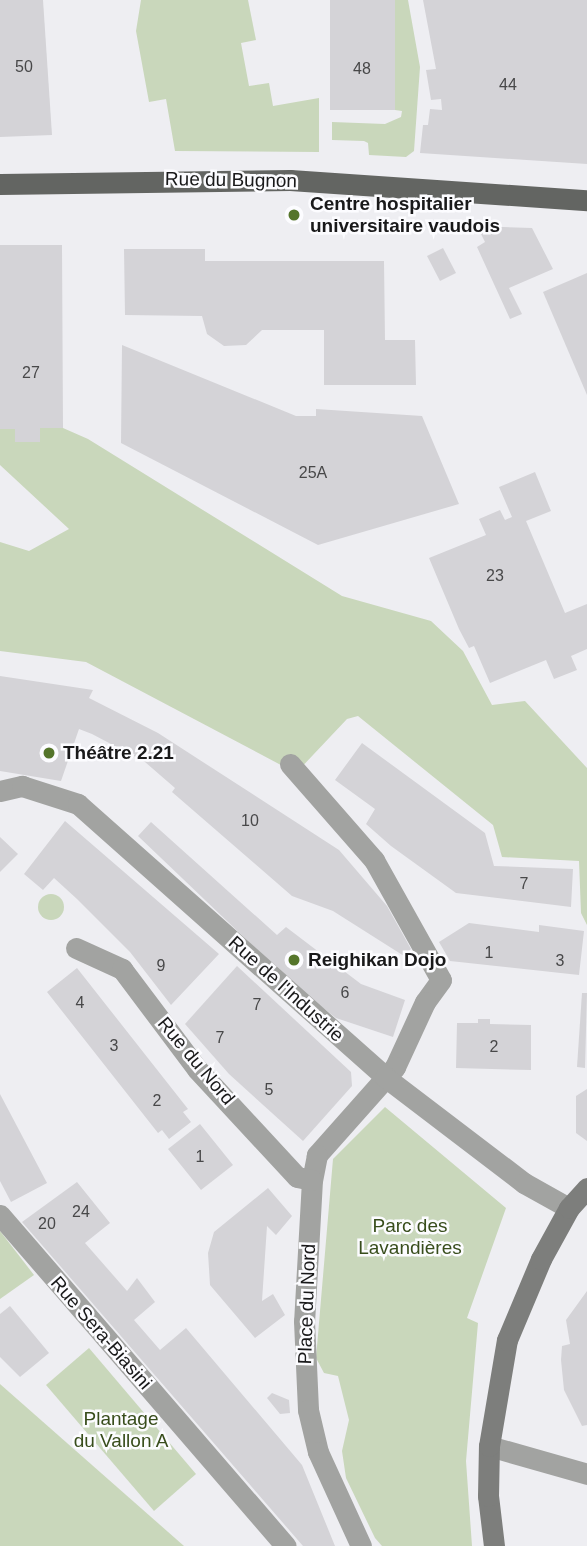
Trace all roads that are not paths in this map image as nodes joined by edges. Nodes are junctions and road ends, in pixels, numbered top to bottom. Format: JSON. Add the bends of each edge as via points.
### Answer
{"nodes":[{"id":1,"x":0,"y":184,"type":"edge"},
{"id":2,"x":587,"y":200,"type":"edge"},
{"id":3,"x":290,"y":764,"type":"dead end"},
{"id":4,"x":0,"y":791,"type":"edge"},
{"id":5,"x":76,"y":948,"type":"dead end"},
{"id":6,"x":385,"y":1077,"type":"junction"},
{"id":7,"x":312,"y":1180,"type":"junction"},
{"id":8,"x":587,"y":1188,"type":"edge"},
{"id":9,"x":578,"y":1211,"type":"edge"},
{"id":10,"x":0,"y":1215,"type":"edge"},
{"id":11,"x":489,"y":1447,"type":"junction"},
{"id":12,"x":587,"y":1474,"type":"edge"},
{"id":13,"x":286,"y":1546,"type":"edge"},
{"id":14,"x":361,"y":1546,"type":"edge"},
{"id":15,"x":494,"y":1546,"type":"edge"}],
"edges":[{"from":1,"to":2,"type":"main road","name":"Rue du Bugnon","via":[[290,180]]},
{"from":3,"to":6,"type":"street","name":"Place du Nord","via":[[374,860],[441,980],[425,1002],[395,1067]]},
{"from":4,"to":6,"type":"street","name":"Rue de l'Industrie","via":[[22,786],[78,804]]},
{"from":5,"to":7,"type":"street","name":"Rue du Nord","via":[[122,969],[197,1069],[297,1177]]},
{"from":6,"to":7,"type":"street","name":"Place du Nord","via":[[323,1147]]},
{"from":6,"to":9,"type":"street","name":"Rue de l'Industrie","via":[[524,1183]]},
{"from":7,"to":14,"type":"street","name":"Place du Nord","via":[[304,1321],[308,1410],[318,1452]]},
{"from":8,"to":9,"type":"main road"},
{"from":9,"to":11,"type":"main road","via":[[541,1259],[507,1340]]},
{"from":10,"to":13,"type":"street","name":"Rue Sera-Biasini"},
{"from":11,"to":12,"type":"street"},
{"from":11,"to":15,"type":"main road"}]}
